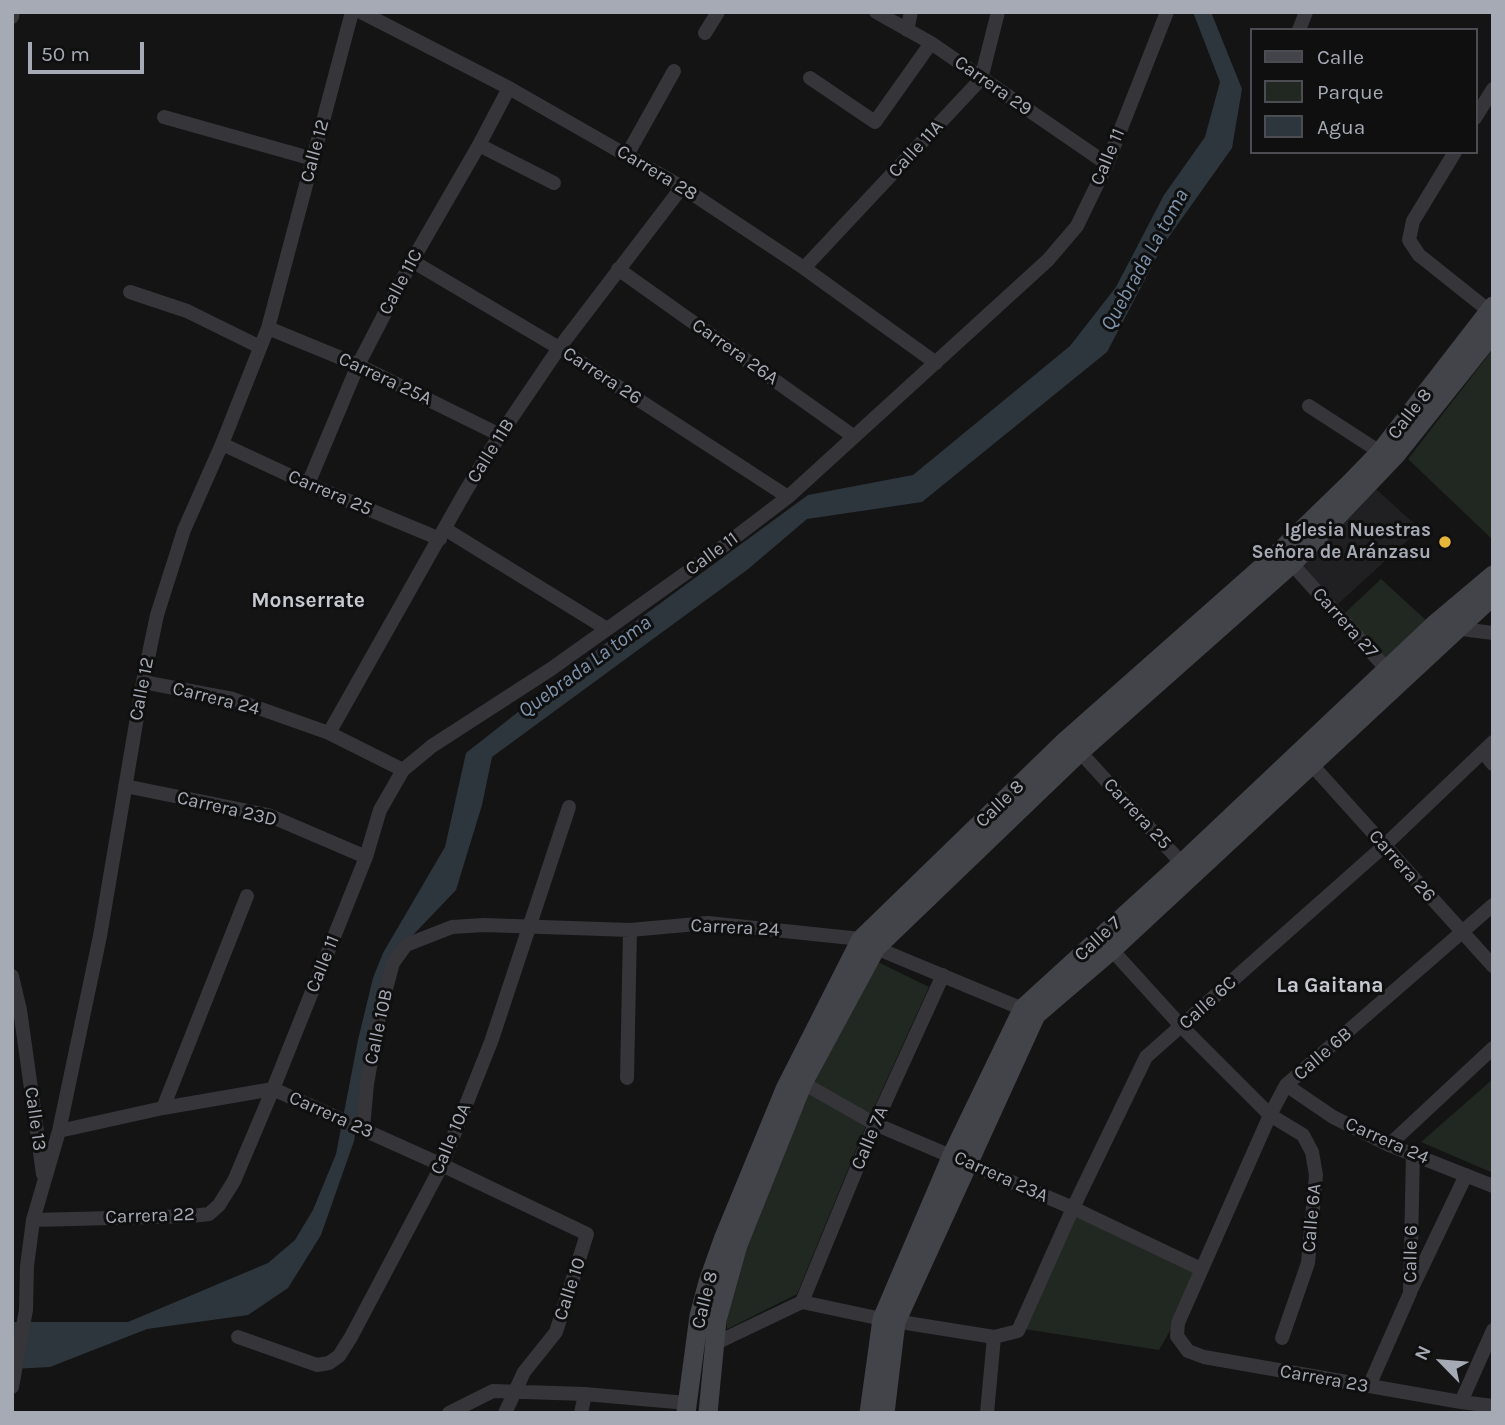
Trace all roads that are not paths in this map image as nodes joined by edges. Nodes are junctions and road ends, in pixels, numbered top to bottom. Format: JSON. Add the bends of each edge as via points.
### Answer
{"nodes":[{"id":1,"x":352,"y":12,"type":"edge"},
{"id":2,"x":361,"y":12,"type":"edge"},
{"id":3,"x":718,"y":12,"type":"edge"},
{"id":4,"x":876,"y":12,"type":"edge"},
{"id":5,"x":911,"y":12,"type":"edge"},
{"id":6,"x":998,"y":12,"type":"edge"},
{"id":7,"x":1167,"y":12,"type":"edge"},
{"id":8,"x":907,"y":30,"type":"junction"},
{"id":9,"x":705,"y":33,"type":"dead end"},
{"id":10,"x":931,"y":43,"type":"junction"},
{"id":11,"x":674,"y":72,"type":"dead end"},
{"id":12,"x":810,"y":78,"type":"dead end"},
{"id":13,"x":981,"y":79,"type":"junction"},
{"id":14,"x":509,"y":88,"type":"junction"},
{"id":15,"x":1493,"y":89,"type":"edge"},
{"id":16,"x":1477,"y":115,"type":"edge"},
{"id":17,"x":164,"y":117,"type":"dead end"},
{"id":18,"x":479,"y":145,"type":"junction"},
{"id":19,"x":1453,"y":154,"type":"edge"},
{"id":20,"x":627,"y":155,"type":"junction"},
{"id":21,"x":313,"y":159,"type":"junction"},
{"id":22,"x":1107,"y":164,"type":"junction"},
{"id":23,"x":554,"y":183,"type":"dead end"},
{"id":24,"x":682,"y":187,"type":"junction"},
{"id":25,"x":412,"y":261,"type":"junction"},
{"id":26,"x":804,"y":268,"type":"junction"},
{"id":27,"x":618,"y":269,"type":"junction"},
{"id":28,"x":130,"y":292,"type":"dead end"},
{"id":29,"x":1492,"y":311,"type":"edge"},
{"id":30,"x":268,"y":328,"type":"junction"},
{"id":31,"x":1493,"y":333,"type":"edge"},
{"id":32,"x":260,"y":347,"type":"junction"},
{"id":33,"x":559,"y":348,"type":"junction"},
{"id":34,"x":936,"y":363,"type":"junction"},
{"id":35,"x":358,"y":365,"type":"junction"},
{"id":36,"x":1309,"y":406,"type":"dead end"},
{"id":37,"x":500,"y":435,"type":"junction"},
{"id":38,"x":853,"y":436,"type":"junction"},
{"id":39,"x":222,"y":444,"type":"junction"},
{"id":40,"x":1380,"y":452,"type":"junction"},
{"id":41,"x":307,"y":484,"type":"junction"},
{"id":42,"x":788,"y":497,"type":"junction"},
{"id":43,"x":443,"y":534,"type":"junction"},
{"id":44,"x":1292,"y":564,"type":"junction"},
{"id":45,"x":1493,"y":575,"type":"edge"},
{"id":46,"x":1493,"y":596,"type":"edge"},
{"id":47,"x":1436,"y":623,"type":"junction"},
{"id":48,"x":607,"y":629,"type":"junction"},
{"id":49,"x":1456,"y":629,"type":"junction"},
{"id":50,"x":1493,"y":633,"type":"edge"},
{"id":51,"x":1392,"y":675,"type":"junction"},
{"id":52,"x":143,"y":682,"type":"junction"},
{"id":53,"x":329,"y":733,"type":"junction"},
{"id":54,"x":1488,"y":747,"type":"edge"},
{"id":55,"x":1080,"y":752,"type":"junction"},
{"id":56,"x":1493,"y":764,"type":"edge"},
{"id":57,"x":1312,"y":765,"type":"junction"},
{"id":58,"x":403,"y":770,"type":"junction"},
{"id":59,"x":125,"y":786,"type":"junction"},
{"id":60,"x":569,"y":807,"type":"dead end"},
{"id":61,"x":1384,"y":846,"type":"junction"},
{"id":62,"x":366,"y":857,"type":"junction"},
{"id":63,"x":1187,"y":869,"type":"junction"},
{"id":64,"x":247,"y":896,"type":"dead end"},
{"id":65,"x":1493,"y":905,"type":"edge"},
{"id":66,"x":530,"y":926,"type":"junction"},
{"id":67,"x":630,"y":930,"type":"junction"},
{"id":68,"x":1463,"y":933,"type":"junction"},
{"id":69,"x":419,"y":938,"type":"joint"},
{"id":70,"x":868,"y":944,"type":"junction"},
{"id":71,"x":1112,"y":950,"type":"junction"},
{"id":72,"x":1493,"y":966,"type":"edge"},
{"id":73,"x":943,"y":975,"type":"junction"},
{"id":74,"x":12,"y":976,"type":"edge"},
{"id":75,"x":16,"y":1010,"type":"edge"},
{"id":76,"x":1030,"y":1012,"type":"junction"},
{"id":77,"x":1182,"y":1027,"type":"junction"},
{"id":78,"x":1493,"y":1048,"type":"edge"},
{"id":79,"x":627,"y":1078,"type":"dead end"},
{"id":80,"x":803,"y":1083,"type":"junction"},
{"id":81,"x":1286,"y":1085,"type":"junction"},
{"id":82,"x":273,"y":1089,"type":"junction"},
{"id":83,"x":163,"y":1108,"type":"junction"},
{"id":84,"x":1270,"y":1115,"type":"junction"},
{"id":85,"x":875,"y":1124,"type":"junction"},
{"id":86,"x":362,"y":1129,"type":"junction"},
{"id":87,"x":59,"y":1131,"type":"junction"},
{"id":88,"x":1389,"y":1145,"type":"junction"},
{"id":89,"x":1413,"y":1154,"type":"junction"},
{"id":90,"x":960,"y":1159,"type":"junction"},
{"id":91,"x":442,"y":1165,"type":"junction"},
{"id":92,"x":1466,"y":1175,"type":"junction"},
{"id":93,"x":44,"y":1179,"type":"junction"},
{"id":94,"x":1493,"y":1186,"type":"edge"},
{"id":95,"x":1073,"y":1208,"type":"junction"},
{"id":96,"x":33,"y":1220,"type":"junction"},
{"id":97,"x":587,"y":1234,"type":"joint"},
{"id":98,"x":20,"y":1266,"type":"edge"},
{"id":99,"x":1201,"y":1269,"type":"junction"},
{"id":100,"x":1410,"y":1293,"type":"junction"},
{"id":101,"x":802,"y":1302,"type":"junction"},
{"id":102,"x":889,"y":1321,"type":"junction"},
{"id":103,"x":1178,"y":1323,"type":"joint"},
{"id":104,"x":1493,"y":1330,"type":"edge"},
{"id":105,"x":238,"y":1337,"type":"dead end"},
{"id":106,"x":994,"y":1337,"type":"junction"},
{"id":107,"x":1282,"y":1338,"type":"dead end"},
{"id":108,"x":714,"y":1345,"type":"junction"},
{"id":109,"x":14,"y":1383,"type":"edge"},
{"id":110,"x":1369,"y":1387,"type":"junction"},
{"id":111,"x":514,"y":1392,"type":"junction"},
{"id":112,"x":585,"y":1394,"type":"junction"},
{"id":113,"x":1461,"y":1402,"type":"junction"},
{"id":114,"x":1493,"y":1406,"type":"edge"},
{"id":115,"x":687,"y":1408,"type":"edge"},
{"id":116,"x":449,"y":1413,"type":"edge"},
{"id":117,"x":505,"y":1413,"type":"edge"},
{"id":118,"x":582,"y":1413,"type":"edge"},
{"id":119,"x":708,"y":1413,"type":"edge"},
{"id":120,"x":869,"y":1413,"type":"edge"},
{"id":121,"x":885,"y":1413,"type":"edge"},
{"id":122,"x":987,"y":1413,"type":"edge"}],
"edges":[{"from":1,"to":21,"type":"street","name":"Calle 12"},
{"from":2,"to":14,"type":"street","name":"Carrera 28"},
{"from":3,"to":9,"type":"street"},
{"from":4,"to":8,"type":"street","name":"Carrera 29"},
{"from":5,"to":8,"type":"street"},
{"from":6,"to":13,"type":"street","name":"Calle 11A"},
{"from":7,"to":22,"type":"street","name":"Calle 11"},
{"from":8,"to":10,"type":"street","name":"Carrera 29"},
{"from":10,"to":12,"type":"street","via":[[875,122]]},
{"from":10,"to":13,"type":"street","name":"Carrera 29"},
{"from":11,"to":20,"type":"street"},
{"from":13,"to":22,"type":"street","name":"Carrera 29"},
{"from":13,"to":26,"type":"street","name":"Calle 11A"},
{"from":14,"to":18,"type":"street","name":"Calle 11C"},
{"from":14,"to":20,"type":"street","name":"Carrera 28"},
{"from":15,"to":16,"type":"street"},
{"from":17,"to":21,"type":"street"},
{"from":18,"to":23,"type":"street"},
{"from":18,"to":25,"type":"street","name":"Calle 11C"},
{"from":19,"to":29,"type":"street","via":[[1413,221],[1409,240],[1419,255]]},
{"from":20,"to":24,"type":"street","name":"Carrera 28"},
{"from":21,"to":30,"type":"street","name":"Calle 12"},
{"from":22,"to":34,"type":"street","name":"Calle 11","via":[[1077,226],[1048,260]]},
{"from":24,"to":26,"type":"street","name":"Carrera 28"},
{"from":24,"to":27,"type":"street","name":"Calle 11B"},
{"from":25,"to":33,"type":"street","name":"Carrera 26"},
{"from":25,"to":35,"type":"street","name":"Calle 11C"},
{"from":26,"to":34,"type":"street","name":"Carrera 28"},
{"from":27,"to":33,"type":"street","name":"Calle 11B"},
{"from":27,"to":38,"type":"street","name":"Carrera 26A"},
{"from":28,"to":32,"type":"street","via":[[187,311]]},
{"from":29,"to":40,"type":"main road","name":"Calle 8"},
{"from":30,"to":32,"type":"street","name":"Calle 12"},
{"from":30,"to":35,"type":"street","name":"Carrera 25A"},
{"from":31,"to":44,"type":"main road","name":"Calle 8","via":[[1395,456]]},
{"from":32,"to":39,"type":"street","name":"Calle 12"},
{"from":33,"to":37,"type":"street","name":"Calle 11B"},
{"from":33,"to":42,"type":"street","name":"Carrera 26"},
{"from":34,"to":38,"type":"street","name":"Calle 11"},
{"from":35,"to":37,"type":"street","name":"Carrera 25A"},
{"from":35,"to":41,"type":"street","name":"Calle 11C"},
{"from":36,"to":40,"type":"street"},
{"from":37,"to":43,"type":"street","name":"Calle 11B"},
{"from":38,"to":42,"type":"street","name":"Calle 11"},
{"from":39,"to":41,"type":"street","name":"Carrera 25"},
{"from":39,"to":52,"type":"street","name":"Calle 12","via":[[184,530],[157,615]]},
{"from":40,"to":70,"type":"main road","name":"Calle 8","via":[[1280,551],[1065,741]]},
{"from":41,"to":43,"type":"street","name":"Carrera 25"},
{"from":42,"to":48,"type":"street","name":"Calle 11"},
{"from":43,"to":48,"type":"street","name":"Carrera 25"},
{"from":43,"to":53,"type":"street","name":"Calle 11B"},
{"from":44,"to":51,"type":"street","name":"Carrera 27"},
{"from":44,"to":55,"type":"main road","name":"Calle 8"},
{"from":45,"to":47,"type":"main road","name":"Calle 7"},
{"from":46,"to":49,"type":"main road","name":"Calle 7"},
{"from":47,"to":49,"type":"street"},
{"from":47,"to":51,"type":"main road","name":"Calle 7"},
{"from":48,"to":58,"type":"street","name":"Calle 11"},
{"from":49,"to":50,"type":"street"},
{"from":49,"to":51,"type":"main road","name":"Calle 7"},
{"from":51,"to":57,"type":"main road","name":"Calle 7"},
{"from":51,"to":63,"type":"main road","name":"Calle 7"},
{"from":52,"to":53,"type":"street","name":"Carrera 24","via":[[233,699]]},
{"from":52,"to":59,"type":"street","name":"Calle 12"},
{"from":53,"to":58,"type":"street","name":"Carrera 24"},
{"from":54,"to":56,"type":"street"},
{"from":54,"to":61,"type":"street","name":"Calle 6C"},
{"from":55,"to":63,"type":"street","name":"Carrera 25"},
{"from":55,"to":70,"type":"main road","name":"Calle 8"},
{"from":57,"to":61,"type":"street","name":"Carrera 26"},
{"from":57,"to":63,"type":"main road","name":"Calle 7"},
{"from":58,"to":62,"type":"street","name":"Calle 11","via":[[380,810]]},
{"from":59,"to":62,"type":"street","name":"Carrera 23D","via":[[268,815]]},
{"from":59,"to":87,"type":"street","name":"Calle 12","via":[[100,936]]},
{"from":60,"to":66,"type":"street","name":"Calle 10A"},
{"from":61,"to":68,"type":"street","name":"Carrera 26"},
{"from":61,"to":77,"type":"street","name":"Calle 6C"},
{"from":62,"to":82,"type":"street","name":"Calle 11"},
{"from":63,"to":71,"type":"main road","name":"Calle 7"},
{"from":63,"to":76,"type":"main road","name":"Calle 7"},
{"from":64,"to":83,"type":"street"},
{"from":65,"to":68,"type":"street","name":"Calle 6B"},
{"from":66,"to":67,"type":"street","name":"Carrera 24"},
{"from":66,"to":69,"type":"street","name":"Carrera 24","via":[[452,927]]},
{"from":66,"to":91,"type":"street","name":"Calle 10A"},
{"from":67,"to":70,"type":"street","name":"Carrera 24","via":[[708,923]]},
{"from":67,"to":79,"type":"street"},
{"from":68,"to":72,"type":"street","name":"Carrera 26"},
{"from":68,"to":81,"type":"street","name":"Calle 6B"},
{"from":69,"to":86,"type":"street","name":"Calle 10B","via":[[406,944],[393,963],[380,1011]]},
{"from":70,"to":73,"type":"street","name":"Carrera 24"},
{"from":70,"to":80,"type":"main road","name":"Calle 8"},
{"from":70,"to":115,"type":"main road","name":"Calle 8","via":[[785,1089],[724,1237],[699,1316]]},
{"from":71,"to":76,"type":"main road","name":"Calle 7"},
{"from":71,"to":77,"type":"street","name":"Calle 6A"},
{"from":73,"to":76,"type":"street","name":"Carrera 24"},
{"from":73,"to":85,"type":"street","name":"Calle 7A"},
{"from":74,"to":75,"type":"street","name":"Calle 13"},
{"from":75,"to":93,"type":"street","name":"Calle 13"},
{"from":76,"to":90,"type":"main road","name":"Calle 7"},
{"from":77,"to":84,"type":"street","name":"Calle 6A"},
{"from":77,"to":95,"type":"street","name":"Calle 6C","via":[[1146,1057]]},
{"from":78,"to":88,"type":"street"},
{"from":80,"to":85,"type":"street","name":"Carrera 23A"},
{"from":80,"to":108,"type":"main road","name":"Calle 8","via":[[737,1245]]},
{"from":81,"to":84,"type":"street","name":"Calle 6B"},
{"from":81,"to":88,"type":"street","name":"Carrera 24","via":[[1333,1117]]},
{"from":82,"to":83,"type":"street","name":"Carrera 23"},
{"from":82,"to":86,"type":"street","name":"Carrera 23"},
{"from":82,"to":96,"type":"street","name":"Carrera 22","via":[[234,1181],[209,1214]]},
{"from":83,"to":87,"type":"street","name":"Carrera 23"},
{"from":84,"to":99,"type":"street","name":"Calle 6B"},
{"from":84,"to":107,"type":"street","name":"Calle 6A","via":[[1303,1135],[1316,1175],[1308,1263]]},
{"from":85,"to":90,"type":"street","name":"Carrera 23A"},
{"from":85,"to":101,"type":"street","name":"Calle 7A"},
{"from":86,"to":91,"type":"street","name":"Carrera 23"},
{"from":87,"to":93,"type":"street","name":"Calle 12"},
{"from":88,"to":89,"type":"street","name":"Carrera 24"},
{"from":89,"to":92,"type":"street","name":"Carrera 24"},
{"from":89,"to":100,"type":"street","name":"Calle 6"},
{"from":90,"to":95,"type":"street","name":"Carrera 23A"},
{"from":90,"to":102,"type":"main road","name":"Calle 7"},
{"from":91,"to":97,"type":"street","name":"Carrera 23"},
{"from":91,"to":105,"type":"street","name":"Calle 10A","via":[[338,1356],[317,1364]]},
{"from":92,"to":94,"type":"street","name":"Carrera 24"},
{"from":92,"to":100,"type":"street"},
{"from":93,"to":96,"type":"street","name":"Calle 12"},
{"from":95,"to":99,"type":"street","name":"Carrera 23A"},
{"from":95,"to":106,"type":"street","name":"Calle 6C","via":[[1018,1331]]},
{"from":96,"to":98,"type":"street","name":"Calle 12"},
{"from":97,"to":111,"type":"street","name":"Calle 10","via":[[556,1332]]},
{"from":98,"to":109,"type":"street","name":"Calle 12","via":[[26,1310]]},
{"from":99,"to":103,"type":"street","name":"Calle 6B"},
{"from":100,"to":110,"type":"street","name":"Calle 6"},
{"from":101,"to":102,"type":"street"},
{"from":101,"to":108,"type":"street"},
{"from":102,"to":106,"type":"street"},
{"from":102,"to":120,"type":"main road","name":"Calle 7"},
{"from":102,"to":121,"type":"main road","name":"Calle 7"},
{"from":103,"to":110,"type":"street","name":"Carrera 23","via":[[1180,1343],[1204,1357]]},
{"from":104,"to":113,"type":"street"},
{"from":106,"to":122,"type":"street"},
{"from":108,"to":119,"type":"main road","name":"Calle 8"},
{"from":110,"to":113,"type":"street","name":"Carrera 23"},
{"from":111,"to":112,"type":"street"},
{"from":111,"to":116,"type":"street","via":[[493,1391]]},
{"from":111,"to":117,"type":"street","name":"Calle 10"},
{"from":112,"to":115,"type":"street"},
{"from":112,"to":118,"type":"street"},
{"from":113,"to":114,"type":"street","name":"Carrera 23"}]}
